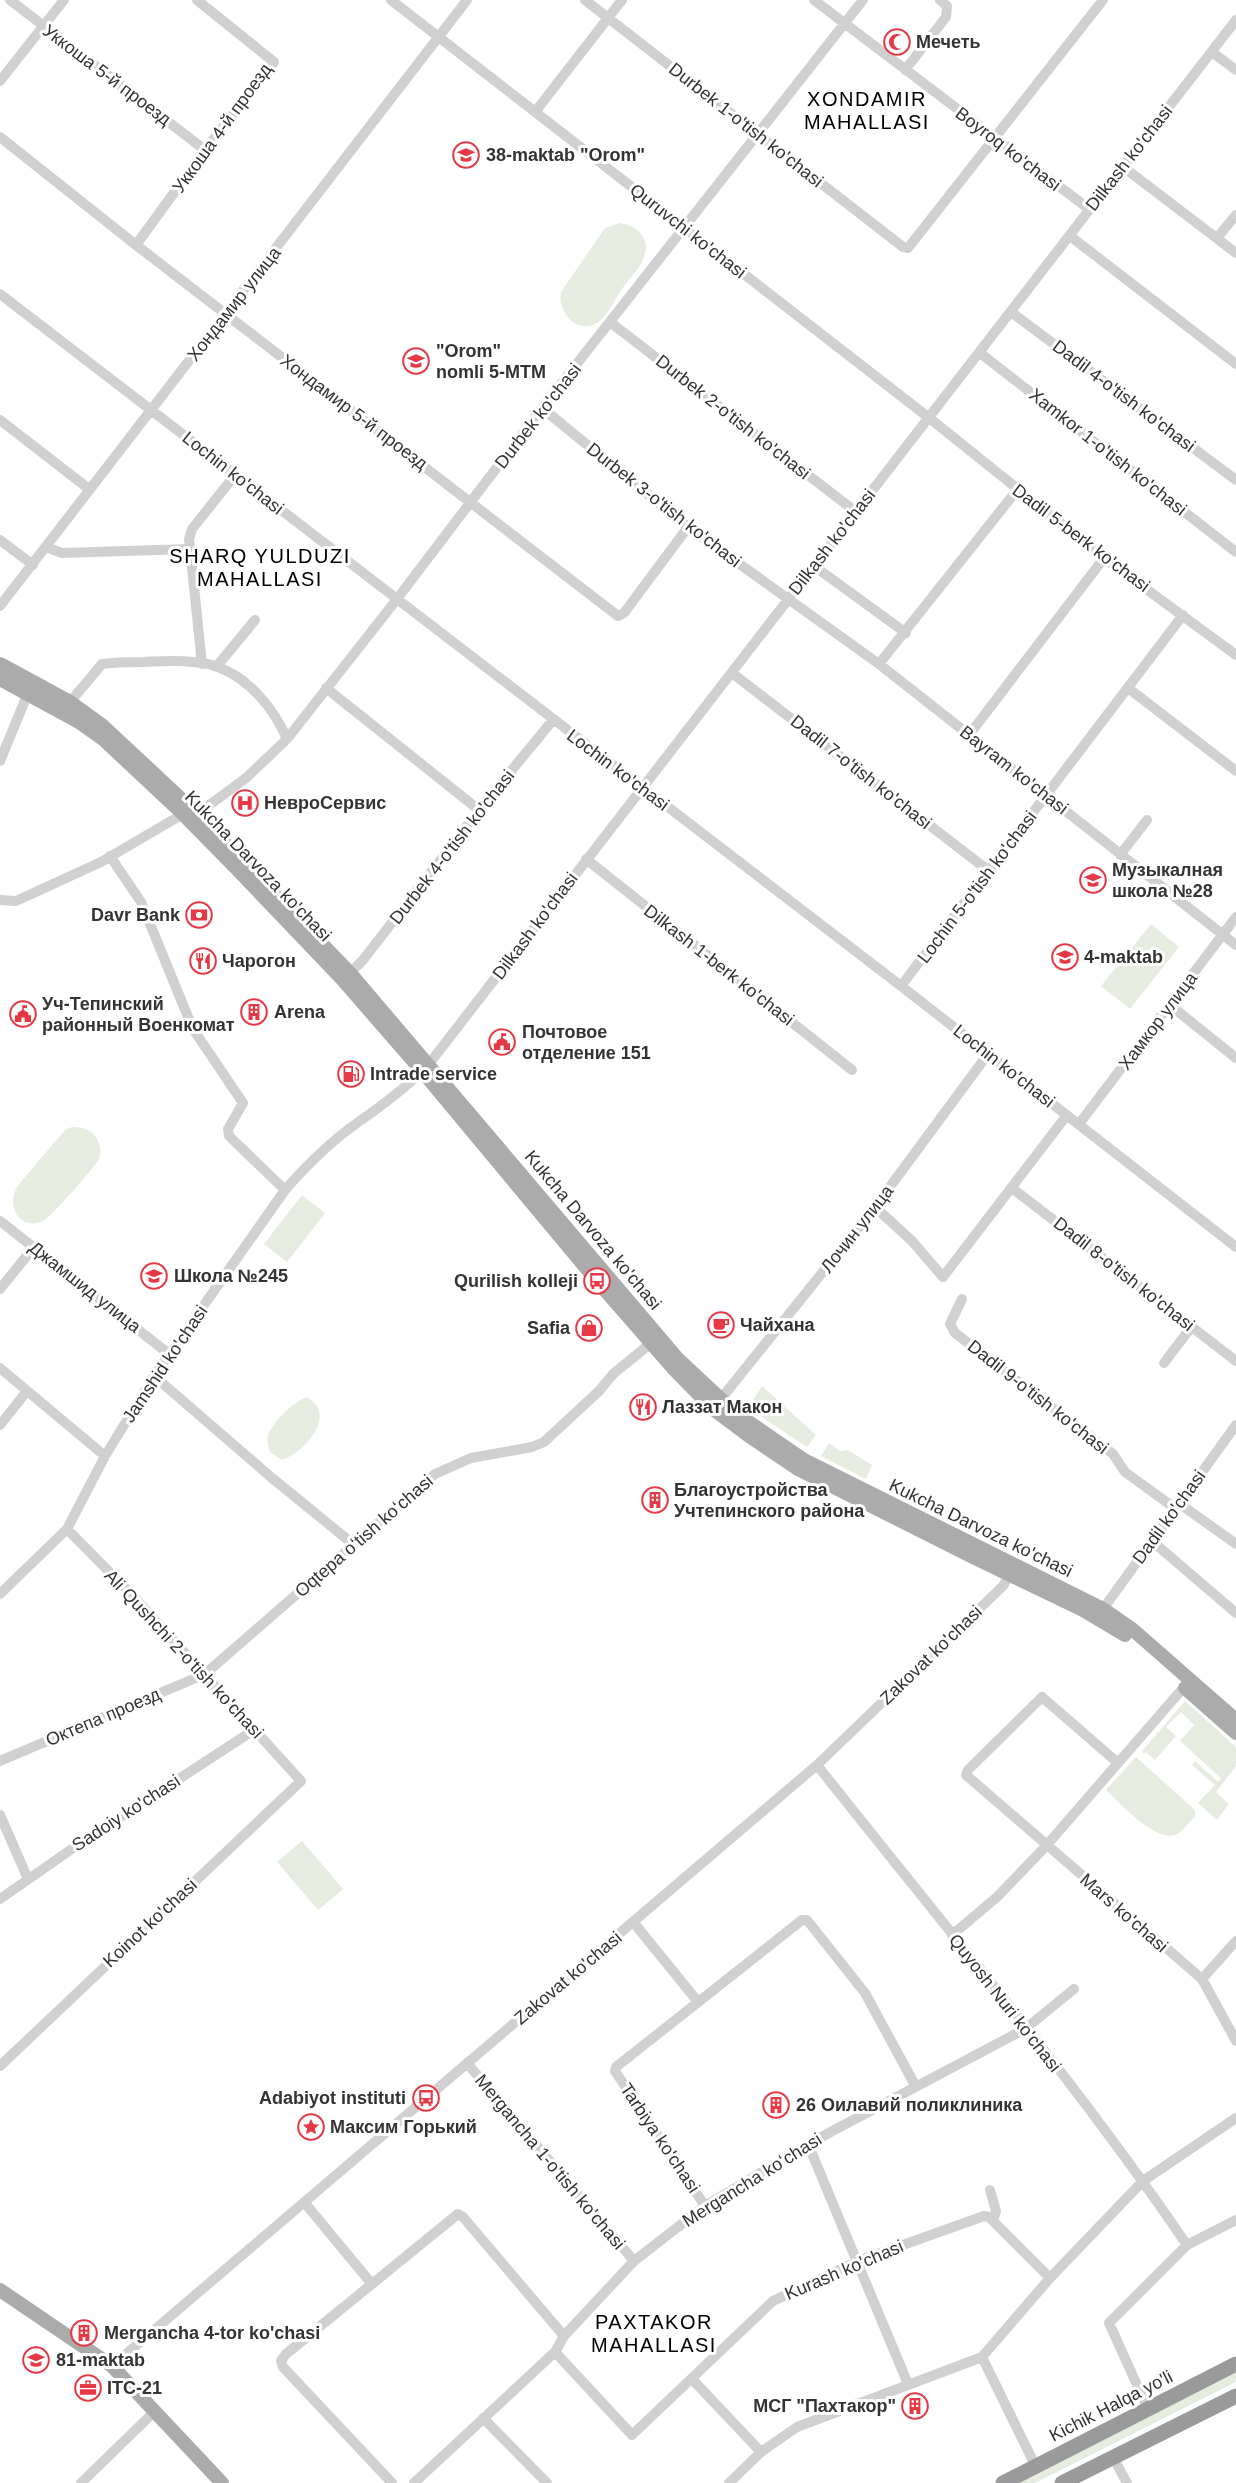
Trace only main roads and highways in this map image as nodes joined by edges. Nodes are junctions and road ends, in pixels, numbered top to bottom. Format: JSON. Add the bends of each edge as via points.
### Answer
{"nodes":[{"id":1,"x":0,"y":664,"type":"edge"},
{"id":2,"x":0,"y":679,"type":"edge"},
{"id":3,"x":188,"y":812,"type":"junction"},
{"id":4,"x":1187,"y":1684,"type":"junction"},
{"id":5,"x":1236,"y":1720,"type":"edge"},
{"id":6,"x":1236,"y":1733,"type":"edge"},
{"id":7,"x":0,"y":2290,"type":"edge"},
{"id":8,"x":1236,"y":2364,"type":"edge"},
{"id":9,"x":1236,"y":2396,"type":"edge"},
{"id":10,"x":222,"y":2483,"type":"edge"},
{"id":11,"x":1003,"y":2483,"type":"edge"},
{"id":12,"x":1062,"y":2483,"type":"edge"}],
"edges":[{"from":1,"to":3,"type":"main road","name":"Kukcha Darvoza ko'chasi","via":[[70,702],[119,738]]},
{"from":2,"to":3,"type":"main road","name":"Kukcha Darvoza ko'chasi","via":[[96,733]]},
{"from":3,"to":4,"type":"main road","name":"Kukcha Darvoza ko'chasi","via":[[346,976],[655,1340],[717,1404],[804,1460],[1100,1613]]},
{"from":4,"to":5,"type":"main road","name":"Kukcha Darvoza ko'chasi"},
{"from":4,"to":6,"type":"main road","name":"Kukcha Darvoza ko'chasi"},
{"from":7,"to":10,"type":"main road","via":[[112,2366]]},
{"from":8,"to":11,"type":"highway","name":"Kichik Halqa yo'li"},
{"from":9,"to":12,"type":"highway"}]}
